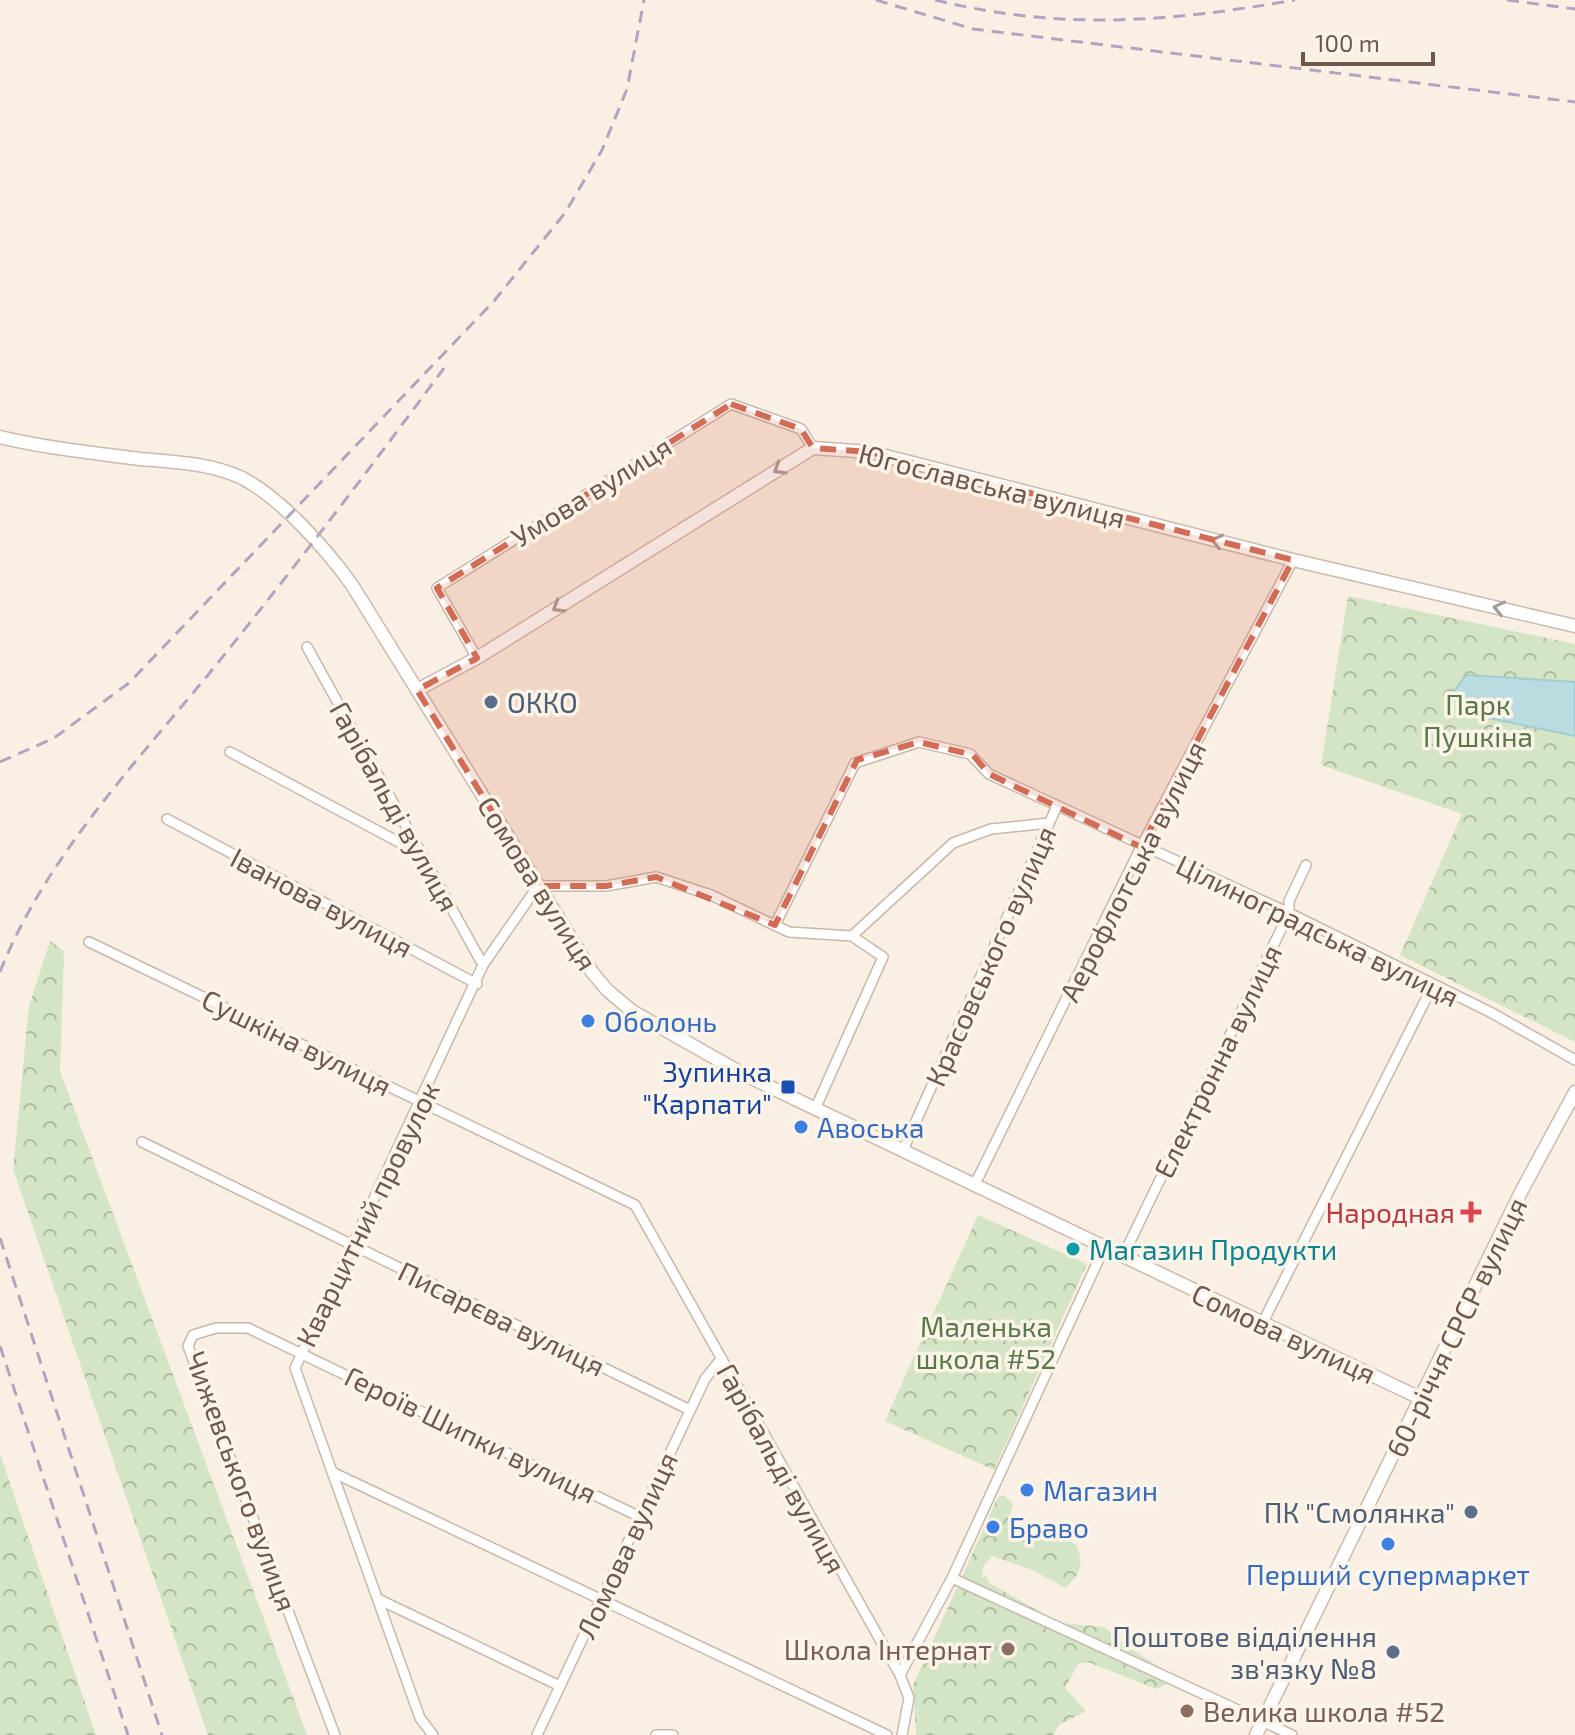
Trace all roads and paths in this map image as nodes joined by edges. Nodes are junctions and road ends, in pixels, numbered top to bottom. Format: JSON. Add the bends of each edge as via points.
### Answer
{"nodes":[{"id":1,"x":0,"y":437,"type":"edge"},
{"id":2,"x":813,"y":448,"type":"junction"},
{"id":3,"x":1293,"y":560,"type":"junction"},
{"id":4,"x":1575,"y":626,"type":"edge"},
{"id":5,"x":307,"y":647,"type":"dead end"},
{"id":6,"x":477,"y":658,"type":"junction"},
{"id":7,"x":417,"y":690,"type":"junction"},
{"id":8,"x":230,"y":752,"type":"dead end"},
{"id":9,"x":1056,"y":808,"type":"junction"},
{"id":10,"x":167,"y":819,"type":"dead end"},
{"id":11,"x":1049,"y":823,"type":"junction"},
{"id":12,"x":1141,"y":847,"type":"junction"},
{"id":13,"x":421,"y":854,"type":"junction"},
{"id":14,"x":1306,"y":865,"type":"dead end"},
{"id":15,"x":538,"y":886,"type":"junction"},
{"id":16,"x":1289,"y":913,"type":"junction"},
{"id":17,"x":775,"y":925,"type":"junction"},
{"id":18,"x":852,"y":936,"type":"junction"},
{"id":19,"x":89,"y":942,"type":"dead end"},
{"id":20,"x":483,"y":965,"type":"junction"},
{"id":21,"x":477,"y":984,"type":"junction"},
{"id":22,"x":1433,"y":985,"type":"junction"},
{"id":23,"x":1575,"y":1060,"type":"edge"},
{"id":24,"x":1575,"y":1092,"type":"edge"},
{"id":25,"x":421,"y":1102,"type":"junction"},
{"id":26,"x":816,"y":1107,"type":"junction"},
{"id":27,"x":142,"y":1142,"type":"dead end"},
{"id":28,"x":904,"y":1148,"type":"junction"},
{"id":29,"x":975,"y":1184,"type":"junction"},
{"id":30,"x":635,"y":1205,"type":"joint"},
{"id":31,"x":354,"y":1246,"type":"junction"},
{"id":32,"x":1104,"y":1248,"type":"junction"},
{"id":33,"x":1123,"y":1256,"type":"junction"},
{"id":34,"x":1263,"y":1322,"type":"junction"},
{"id":35,"x":302,"y":1352,"type":"junction"},
{"id":36,"x":721,"y":1359,"type":"junction"},
{"id":37,"x":1422,"y":1399,"type":"junction"},
{"id":38,"x":690,"y":1410,"type":"junction"},
{"id":39,"x":332,"y":1472,"type":"junction"},
{"id":40,"x":640,"y":1517,"type":"junction"},
{"id":41,"x":952,"y":1578,"type":"junction"},
{"id":42,"x":378,"y":1599,"type":"junction"},
{"id":43,"x":601,"y":1600,"type":"junction"},
{"id":44,"x":900,"y":1675,"type":"junction"},
{"id":45,"x":560,"y":1686,"type":"junction"},
{"id":46,"x":1262,"y":1722,"type":"junction"},
{"id":47,"x":903,"y":1730,"type":"edge"},
{"id":48,"x":335,"y":1735,"type":"edge"},
{"id":49,"x":433,"y":1735,"type":"edge"},
{"id":50,"x":537,"y":1735,"type":"edge"},
{"id":51,"x":656,"y":1735,"type":"edge"},
{"id":52,"x":673,"y":1735,"type":"edge"},
{"id":53,"x":889,"y":1735,"type":"edge"},
{"id":54,"x":1256,"y":1735,"type":"edge"},
{"id":55,"x":1292,"y":1735,"type":"edge"}],
"edges":[{"from":1,"to":7,"type":"main road","name":"Сомова вулиця","via":[[44,448],[213,467],[244,479],[337,565]]},
{"from":3,"to":2,"type":"main road","name":"Югославська вулиця","one_way":true,"via":[[870,452]]},
{"from":2,"to":6,"type":"main road","one_way":true},
{"from":2,"to":6,"type":"street","name":"Умова вулиця","via":[[801,429],[731,404],[664,445],[437,588]]},
{"from":4,"to":3,"type":"main road","name":"Югославська вулиця","one_way":true},
{"from":3,"to":12,"type":"street","name":"Аерофлотська вулиця"},
{"from":5,"to":13,"type":"street","name":"Гарібальді вулиця"},
{"from":6,"to":7,"type":"main road"},
{"from":7,"to":15,"type":"main road","name":"Сомова вулиця"},
{"from":8,"to":13,"type":"street"},
{"from":9,"to":11,"type":"street","name":"Красовського вулиця"},
{"from":9,"to":12,"type":"street","name":"Цілиноградська вулиця"},
{"from":9,"to":17,"type":"street","name":"Цілиноградська вулиця","via":[[986,772],[970,754],[925,742],[859,760]]},
{"from":10,"to":21,"type":"street","name":"Іванова вулиця"},
{"from":11,"to":18,"type":"street","via":[[991,829],[953,843]]},
{"from":11,"to":28,"type":"street","name":"Красовського вулиця"},
{"from":12,"to":16,"type":"street","name":"Цілиноградська вулиця"},
{"from":12,"to":29,"type":"street","name":"Аерофлотська вулиця"},
{"from":13,"to":20,"type":"street","name":"Гарібальді вулиця"},
{"from":14,"to":16,"type":"street","name":"Електронна вулиця","via":[[1289,901]]},
{"from":15,"to":17,"type":"street","via":[[606,886],[656,877]]},
{"from":15,"to":20,"type":"street","name":"Кварцитний провулок"},
{"from":15,"to":26,"type":"main road","name":"Сомова вулиця","via":[[592,972],[632,1011],[743,1074]]},
{"from":16,"to":22,"type":"street","name":"Цілиноградська вулиця"},
{"from":16,"to":33,"type":"street","name":"Електронна вулиця"},
{"from":17,"to":18,"type":"street","via":[[789,932]]},
{"from":18,"to":26,"type":"street","via":[[883,957]]},
{"from":19,"to":25,"type":"street","name":"Сушкіна вулиця"},
{"from":20,"to":21,"type":"street","name":"Кварцитний провулок"},
{"from":21,"to":25,"type":"street","name":"Кварцитний провулок"},
{"from":22,"to":23,"type":"street","name":"Цілиноградська вулиця"},
{"from":22,"to":34,"type":"street"},
{"from":24,"to":37,"type":"main road","name":"60-річчя СРСР вулиця"},
{"from":25,"to":30,"type":"street","name":"Сушкіна вулиця"},
{"from":25,"to":31,"type":"street","name":"Кварцитний провулок"},
{"from":26,"to":28,"type":"main road","name":"Сомова вулиця"},
{"from":27,"to":31,"type":"street","name":"Писарєва вулиця"},
{"from":28,"to":29,"type":"main road","name":"Сомова вулиця"},
{"from":29,"to":32,"type":"main road","name":"Сомова вулиця"},
{"from":30,"to":36,"type":"street","name":"Гарібальді вулиця"},
{"from":31,"to":35,"type":"street","name":"Кварцитний провулок"},
{"from":31,"to":38,"type":"street","name":"Писарєва вулиця"},
{"from":32,"to":33,"type":"main road","name":"Сомова вулиця"},
{"from":32,"to":41,"type":"street"},
{"from":33,"to":34,"type":"main road","name":"Сомова вулиця"},
{"from":34,"to":37,"type":"main road","name":"Сомова вулиця"},
{"from":35,"to":39,"type":"street","name":"Кварцитний провулок","via":[[295,1368]]},
{"from":35,"to":40,"type":"street","name":"Героїв Шипки вулиця"},
{"from":35,"to":48,"type":"street","name":"Чижевського вулиця","via":[[248,1328],[216,1328],[193,1335],[188,1346]]},
{"from":36,"to":38,"type":"street","name":"Ломова вулиця"},
{"from":36,"to":44,"type":"street","name":"Гарібальді вулиця"},
{"from":37,"to":46,"type":"main road","name":"60-річчя СРСР вулиця"},
{"from":38,"to":40,"type":"street","name":"Ломова вулиця"},
{"from":39,"to":42,"type":"street","name":"Кварцитний провулок"},
{"from":39,"to":43,"type":"street"},
{"from":40,"to":43,"type":"street","name":"Ломова вулиця"},
{"from":41,"to":44,"type":"street"},
{"from":41,"to":46,"type":"street"},
{"from":42,"to":45,"type":"street"},
{"from":42,"to":49,"type":"street","name":"Кварцитний провулок","via":[[420,1718]]},
{"from":43,"to":45,"type":"street","name":"Ломова вулиця"},
{"from":43,"to":53,"type":"street"},
{"from":44,"to":47,"type":"street","name":"Гарібальді вулиця","via":[[909,1698]]},
{"from":45,"to":50,"type":"street","name":"Ломова вулиця"},
{"from":46,"to":54,"type":"main road","name":"60-річчя СРСР вулиця"},
{"from":46,"to":55,"type":"street"},
{"from":47,"to":53,"type":"street"},
{"from":51,"to":52,"type":"street"}]}
